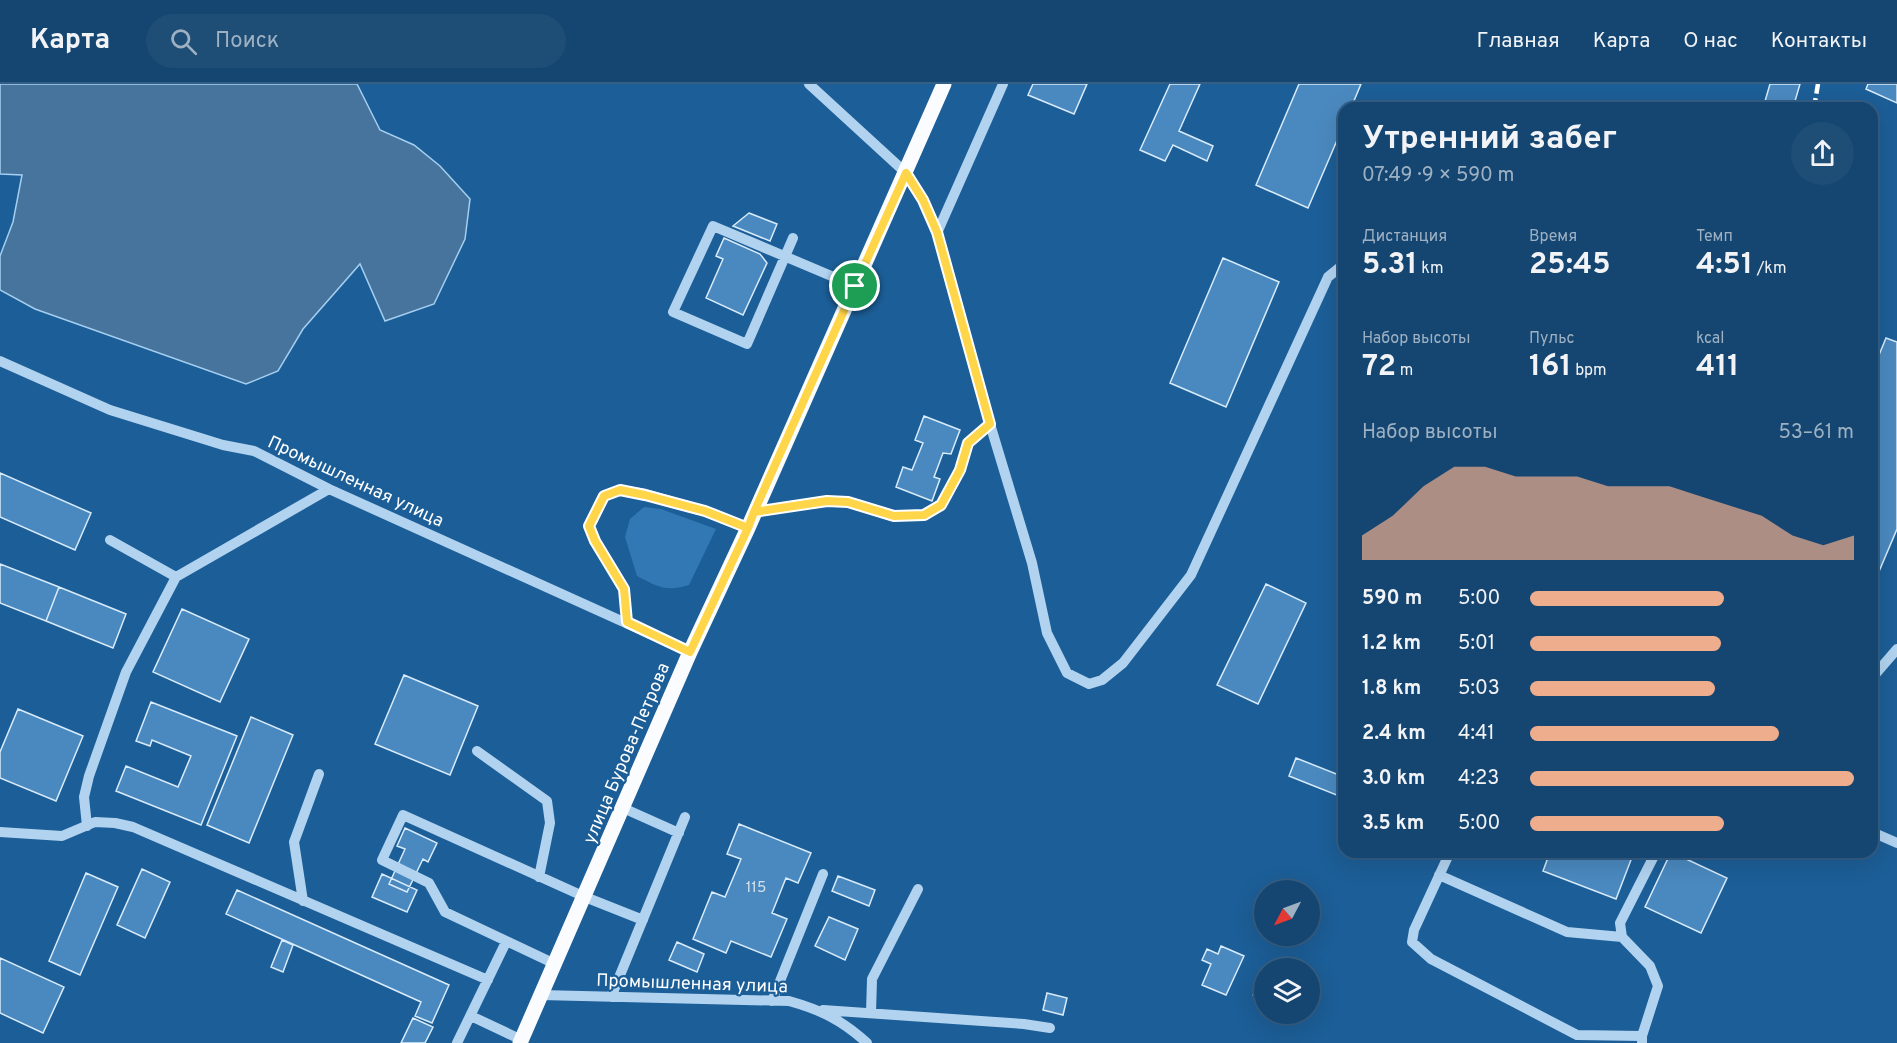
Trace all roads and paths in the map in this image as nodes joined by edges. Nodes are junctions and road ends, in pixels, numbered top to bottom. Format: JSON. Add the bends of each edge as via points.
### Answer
{"nodes":[{"id":1,"x":809,"y":84,"type":"edge"},
{"id":2,"x":944,"y":84,"type":"edge"},
{"id":3,"x":1003,"y":84,"type":"edge"},
{"id":4,"x":906,"y":173,"type":"junction"},
{"id":5,"x":937,"y":232,"type":"junction"},
{"id":6,"x":793,"y":238,"type":"dead end"},
{"id":7,"x":784,"y":256,"type":"junction"},
{"id":8,"x":1338,"y":269,"type":"edge"},
{"id":9,"x":855,"y":286,"type":"junction"},
{"id":10,"x":0,"y":361,"type":"edge"},
{"id":11,"x":990,"y":424,"type":"junction"},
{"id":12,"x":329,"y":489,"type":"junction"},
{"id":13,"x":754,"y":512,"type":"junction"},
{"id":14,"x":748,"y":528,"type":"junction"},
{"id":15,"x":110,"y":540,"type":"dead end"},
{"id":16,"x":176,"y":577,"type":"junction"},
{"id":17,"x":627,"y":622,"type":"junction"},
{"id":18,"x":1897,"y":649,"type":"edge"},
{"id":19,"x":690,"y":652,"type":"junction"},
{"id":20,"x":1878,"y":671,"type":"edge"},
{"id":21,"x":477,"y":752,"type":"dead end"},
{"id":22,"x":318,"y":774,"type":"dead end"},
{"id":23,"x":623,"y":808,"type":"junction"},
{"id":24,"x":685,"y":817,"type":"dead end"},
{"id":25,"x":87,"y":826,"type":"junction"},
{"id":26,"x":0,"y":832,"type":"edge"},
{"id":27,"x":679,"y":833,"type":"junction"},
{"id":28,"x":1878,"y":835,"type":"edge"},
{"id":29,"x":1897,"y":843,"type":"edge"},
{"id":30,"x":1446,"y":858,"type":"edge"},
{"id":31,"x":1653,"y":858,"type":"edge"},
{"id":32,"x":823,"y":874,"type":"dead end"},
{"id":33,"x":1439,"y":875,"type":"junction"},
{"id":34,"x":540,"y":877,"type":"junction"},
{"id":35,"x":918,"y":889,"type":"dead end"},
{"id":36,"x":585,"y":897,"type":"junction"},
{"id":37,"x":303,"y":901,"type":"junction"},
{"id":38,"x":643,"y":920,"type":"junction"},
{"id":39,"x":1622,"y":938,"type":"junction"},
{"id":40,"x":506,"y":942,"type":"junction"},
{"id":41,"x":555,"y":964,"type":"junction"},
{"id":42,"x":488,"y":980,"type":"junction"},
{"id":43,"x":541,"y":995,"type":"junction"},
{"id":44,"x":611,"y":997,"type":"junction"},
{"id":45,"x":772,"y":1001,"type":"junction"},
{"id":46,"x":819,"y":1009,"type":"junction"},
{"id":47,"x":871,"y":1013,"type":"junction"},
{"id":48,"x":471,"y":1016,"type":"junction"},
{"id":49,"x":1050,"y":1028,"type":"dead end"},
{"id":50,"x":1642,"y":1040,"type":"edge"},
{"id":51,"x":521,"y":1041,"type":"edge"},
{"id":52,"x":457,"y":1043,"type":"edge"},
{"id":53,"x":867,"y":1043,"type":"edge"}],
"edges":[{"from":1,"to":4,"type":"street"},
{"from":2,"to":4,"type":"main road","name":"улица Бурова-Петрова"},
{"from":3,"to":5,"type":"street"},
{"from":4,"to":5,"type":"street"},
{"from":4,"to":9,"type":"main road","name":"улица Бурова-Петрова"},
{"from":5,"to":11,"type":"street"},
{"from":6,"to":7,"type":"street"},
{"from":7,"to":7,"type":"street","via":[[713,226],[673,312],[747,344]]},
{"from":7,"to":9,"type":"street"},
{"from":8,"to":11,"type":"street","via":[[1328,277],[1191,575],[1123,663],[1102,680],[1089,684],[1067,673],[1047,633],[1032,563]]},
{"from":9,"to":13,"type":"main road","name":"улица Бурова-Петрова"},
{"from":10,"to":12,"type":"street","name":"Промышленная улица","via":[[110,410],[254,451]]},
{"from":11,"to":13,"type":"street","via":[[968,443],[960,470],[941,505],[924,515],[894,516],[848,502],[827,501]]},
{"from":12,"to":16,"type":"street"},
{"from":12,"to":17,"type":"street","name":"Промышленная улица"},
{"from":13,"to":14,"type":"main road","name":"улица Бурова-Петрова"},
{"from":14,"to":17,"type":"street","via":[[705,511],[645,495],[620,490],[604,496],[589,526],[624,589]]},
{"from":14,"to":19,"type":"main road","name":"улица Бурова-Петрова"},
{"from":15,"to":16,"type":"street"},
{"from":16,"to":25,"type":"street","via":[[126,672],[89,776],[84,797]]},
{"from":17,"to":19,"type":"street","name":"Промышленная улица"},
{"from":18,"to":20,"type":"street"},
{"from":19,"to":23,"type":"main road","name":"улица Бурова-Петрова"},
{"from":21,"to":34,"type":"street","via":[[547,801],[550,823]]},
{"from":22,"to":37,"type":"street","via":[[294,842]]},
{"from":23,"to":27,"type":"street"},
{"from":23,"to":36,"type":"main road","name":"улица Бурова-Петрова"},
{"from":24,"to":27,"type":"street"},
{"from":25,"to":26,"type":"street","via":[[62,836]]},
{"from":25,"to":37,"type":"street","via":[[95,822],[133,827]]},
{"from":27,"to":38,"type":"street"},
{"from":28,"to":29,"type":"street"},
{"from":30,"to":33,"type":"street"},
{"from":31,"to":39,"type":"street","via":[[1620,923]]},
{"from":32,"to":45,"type":"street"},
{"from":33,"to":39,"type":"street","via":[[1568,932]]},
{"from":33,"to":50,"type":"street","via":[[1412,942],[1431,959],[1577,1035]]},
{"from":34,"to":36,"type":"street"},
{"from":34,"to":40,"type":"street","via":[[403,815],[382,860],[429,883],[445,912]]},
{"from":35,"to":47,"type":"street","via":[[872,979]]},
{"from":36,"to":38,"type":"street"},
{"from":36,"to":41,"type":"main road","name":"улица Бурова-Петрова"},
{"from":37,"to":42,"type":"street"},
{"from":38,"to":44,"type":"street"},
{"from":39,"to":50,"type":"street","via":[[1650,966],[1659,986]]},
{"from":40,"to":41,"type":"street"},
{"from":40,"to":42,"type":"street"},
{"from":41,"to":43,"type":"main road","name":"улица Бурова-Петрова"},
{"from":42,"to":48,"type":"street"},
{"from":43,"to":44,"type":"street","name":"Промышленная улица"},
{"from":43,"to":51,"type":"main road","name":"улица Бурова-Петрова"},
{"from":44,"to":45,"type":"street","name":"Промышленная улица"},
{"from":45,"to":46,"type":"street","name":"Промышленная улица"},
{"from":46,"to":47,"type":"street"},
{"from":46,"to":53,"type":"street","name":"Промышленная улица"},
{"from":47,"to":49,"type":"street"},
{"from":48,"to":51,"type":"street"},
{"from":48,"to":52,"type":"street"}]}
